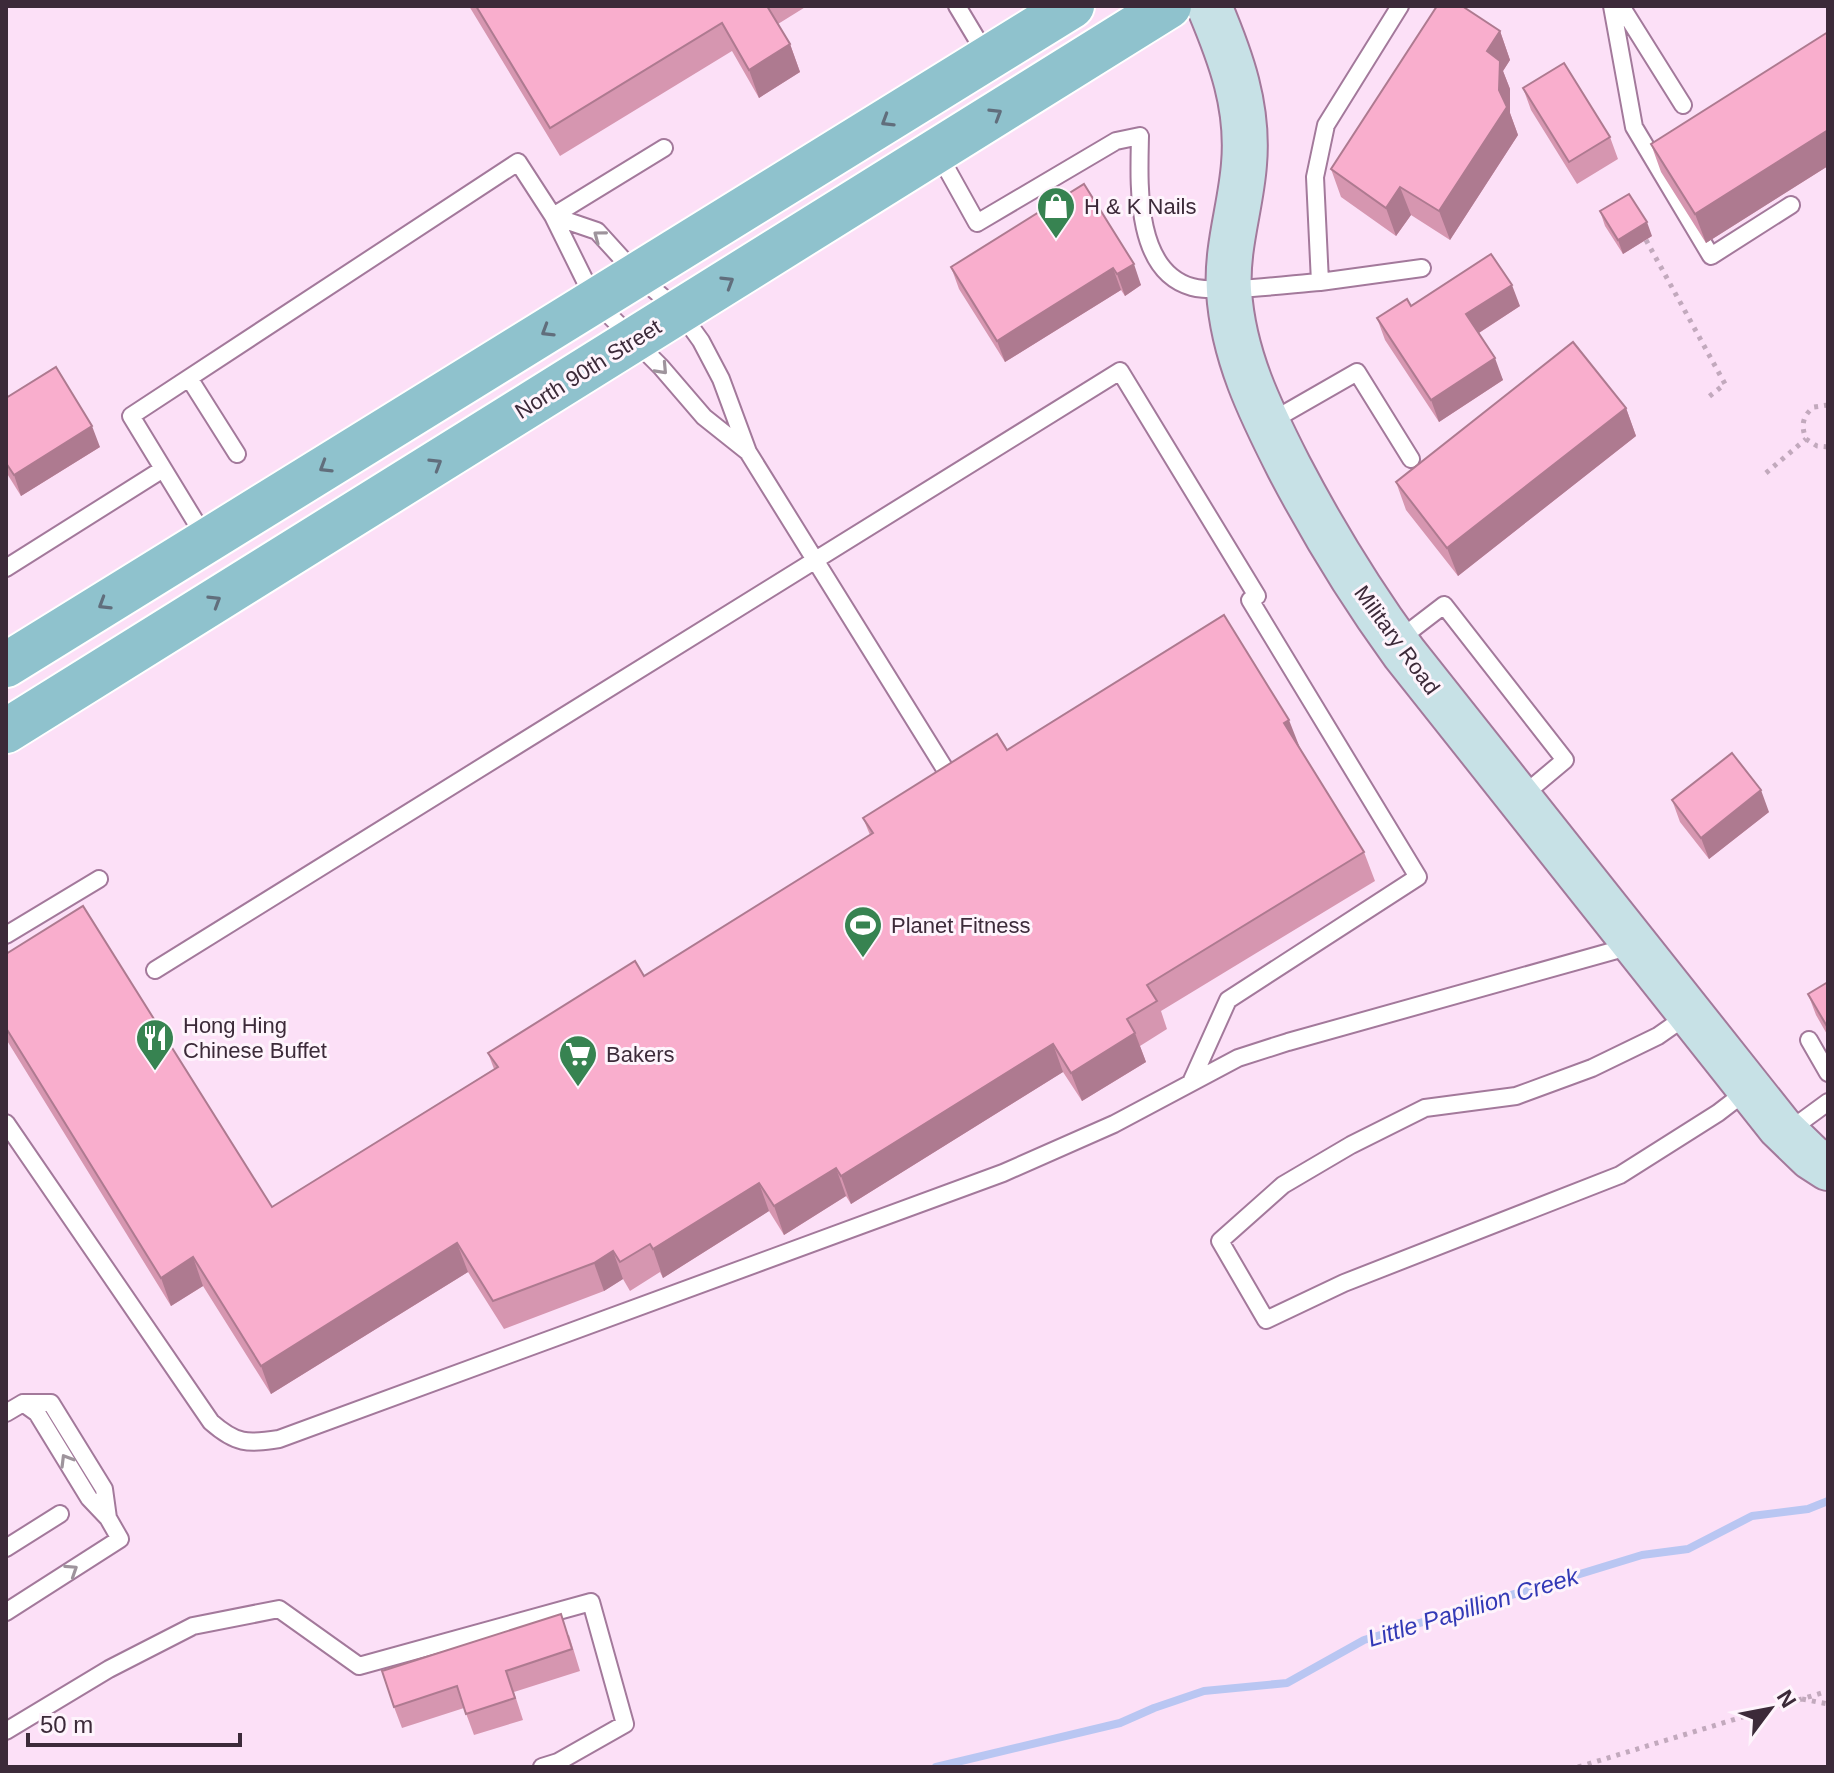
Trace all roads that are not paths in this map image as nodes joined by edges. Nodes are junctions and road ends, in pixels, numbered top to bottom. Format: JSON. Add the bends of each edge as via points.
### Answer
{"nodes":[{"id":1,"x":957,"y":6,"type":"edge"},
{"id":2,"x":1072,"y":6,"type":"edge"},
{"id":3,"x":1169,"y":6,"type":"edge"},
{"id":4,"x":1209,"y":6,"type":"edge"},
{"id":5,"x":1400,"y":6,"type":"edge"},
{"id":6,"x":1612,"y":6,"type":"edge"},
{"id":7,"x":1621,"y":6,"type":"edge"},
{"id":8,"x":989,"y":59,"type":"junction"},
{"id":9,"x":1683,"y":105,"type":"dead end"},
{"id":10,"x":664,"y":148,"type":"dead end"},
{"id":11,"x":937,"y":151,"type":"junction"},
{"id":12,"x":1791,"y":205,"type":"dead end"},
{"id":13,"x":553,"y":216,"type":"junction"},
{"id":14,"x":1422,"y":268,"type":"dead end"},
{"id":15,"x":637,"y":275,"type":"junction"},
{"id":16,"x":1320,"y":282,"type":"junction"},
{"id":17,"x":1229,"y":288,"type":"junction"},
{"id":18,"x":595,"y":301,"type":"junction"},
{"id":19,"x":680,"y":312,"type":"junction"},
{"id":20,"x":633,"y":341,"type":"junction"},
{"id":21,"x":189,"y":378,"type":"junction"},
{"id":22,"x":1267,"y":423,"type":"junction"},
{"id":23,"x":748,"y":452,"type":"junction"},
{"id":24,"x":237,"y":454,"type":"dead end"},
{"id":25,"x":1411,"y":459,"type":"dead end"},
{"id":26,"x":163,"y":469,"type":"junction"},
{"id":27,"x":207,"y":540,"type":"junction"},
{"id":28,"x":816,"y":560,"type":"junction"},
{"id":29,"x":6,"y":568,"type":"edge"},
{"id":30,"x":1396,"y":642,"type":"junction"},
{"id":31,"x":6,"y":665,"type":"edge"},
{"id":32,"x":67,"y":693,"type":"junction"},
{"id":33,"x":6,"y":731,"type":"edge"},
{"id":34,"x":953,"y":782,"type":"edge"},
{"id":35,"x":1519,"y":799,"type":"junction"},
{"id":36,"x":99,"y":879,"type":"dead end"},
{"id":37,"x":6,"y":935,"type":"edge"},
{"id":38,"x":1636,"y":945,"type":"junction"},
{"id":39,"x":155,"y":970,"type":"dead end"},
{"id":40,"x":1690,"y":1014,"type":"junction"},
{"id":41,"x":1809,"y":1040,"type":"dead end"},
{"id":42,"x":1828,"y":1073,"type":"edge"},
{"id":43,"x":1192,"y":1080,"type":"junction"},
{"id":44,"x":1749,"y":1089,"type":"junction"},
{"id":45,"x":1828,"y":1102,"type":"edge"},
{"id":46,"x":6,"y":1123,"type":"edge"},
{"id":47,"x":1785,"y":1133,"type":"junction"},
{"id":48,"x":1828,"y":1168,"type":"edge"},
{"id":49,"x":6,"y":1413,"type":"edge"},
{"id":50,"x":60,"y":1514,"type":"dead end"},
{"id":51,"x":6,"y":1548,"type":"edge"},
{"id":52,"x":6,"y":1612,"type":"edge"},
{"id":53,"x":6,"y":1731,"type":"edge"},
{"id":54,"x":542,"y":1767,"type":"edge"}],
"edges":[{"from":1,"to":8,"type":"lane"},
{"from":2,"to":8,"type":"main road"},
{"from":11,"to":3,"type":"main road","name":"North 90th Street","one_way":true},
{"from":4,"to":17,"type":"main road","name":"Military Road","via":[[1238,84],[1245,133]]},
{"from":5,"to":16,"type":"lane","via":[[1326,125],[1315,177]]},
{"from":6,"to":12,"type":"lane","via":[[1634,127],[1711,256]]},
{"from":7,"to":9,"type":"lane"},
{"from":8,"to":15,"type":"main road","one_way":true},
{"from":10,"to":13,"type":"lane"},
{"from":11,"to":17,"type":"lane","via":[[977,223],[1116,141],[1140,136],[1139,201],[1157,256],[1174,280],[1195,288]]},
{"from":19,"to":11,"type":"main road","name":"North 90th Street","one_way":true},
{"from":15,"to":13,"type":"lane","one_way":true,"via":[[597,231]]},
{"from":13,"to":18,"type":"lane"},
{"from":13,"to":21,"type":"lane","via":[[518,162]]},
{"from":14,"to":16,"type":"lane"},
{"from":15,"to":18,"type":"main road"},
{"from":15,"to":19,"type":"lane"},
{"from":16,"to":17,"type":"lane"},
{"from":17,"to":22,"type":"main road","name":"Military Road","via":[[1234,339]]},
{"from":18,"to":20,"type":"lane"},
{"from":18,"to":27,"type":"main road","one_way":true},
{"from":19,"to":20,"type":"main road","name":"North 90th Street"},
{"from":19,"to":23,"type":"lane","via":[[721,379]]},
{"from":20,"to":23,"type":"lane","one_way":true,"via":[[704,417]]},
{"from":32,"to":20,"type":"main road","name":"North 90th Street","one_way":true},
{"from":21,"to":24,"type":"lane"},
{"from":21,"to":26,"type":"lane","via":[[131,416]]},
{"from":22,"to":25,"type":"lane","via":[[1357,372]]},
{"from":22,"to":30,"type":"main road","name":"Military Road","via":[[1318,522]]},
{"from":23,"to":28,"type":"lane"},
{"from":26,"to":27,"type":"lane"},
{"from":26,"to":29,"type":"lane"},
{"from":27,"to":31,"type":"main road","one_way":true},
{"from":27,"to":32,"type":"main road","via":[[207,567],[149,610]]},
{"from":28,"to":34,"type":"lane"},
{"from":28,"to":39,"type":"lane"},
{"from":28,"to":43,"type":"lane","via":[[1120,371],[1418,877],[1228,1000]]},
{"from":30,"to":35,"type":"main road","name":"Military Road"},
{"from":30,"to":35,"type":"lane","via":[[1444,605],[1565,760]]},
{"from":32,"to":33,"type":"main road","name":"North 90th Street"},
{"from":35,"to":38,"type":"main road","name":"Military Road"},
{"from":36,"to":37,"type":"lane"},
{"from":38,"to":40,"type":"main road","name":"Military Road"},
{"from":38,"to":43,"type":"lane","via":[[1288,1042]]},
{"from":40,"to":44,"type":"main road","name":"Military Road"},
{"from":40,"to":44,"type":"lane","via":[[1592,1068],[1516,1096],[1425,1108],[1283,1185],[1220,1241],[1266,1320],[1344,1283],[1620,1175]]},
{"from":41,"to":42,"type":"lane"},
{"from":43,"to":46,"type":"lane","via":[[1114,1124],[1003,1173],[279,1439],[251,1443],[229,1437],[211,1422]]},
{"from":44,"to":47,"type":"main road","name":"Military Road"},
{"from":45,"to":47,"type":"lane"},
{"from":47,"to":48,"type":"main road","name":"Military Road"},
{"from":52,"to":49,"type":"lane","one_way":true,"via":[[120,1539],[37,1413],[23,1403]]},
{"from":50,"to":51,"type":"lane"},
{"from":53,"to":54,"type":"lane","via":[[193,1626],[279,1609],[359,1666],[591,1602],[625,1724]]}]}
